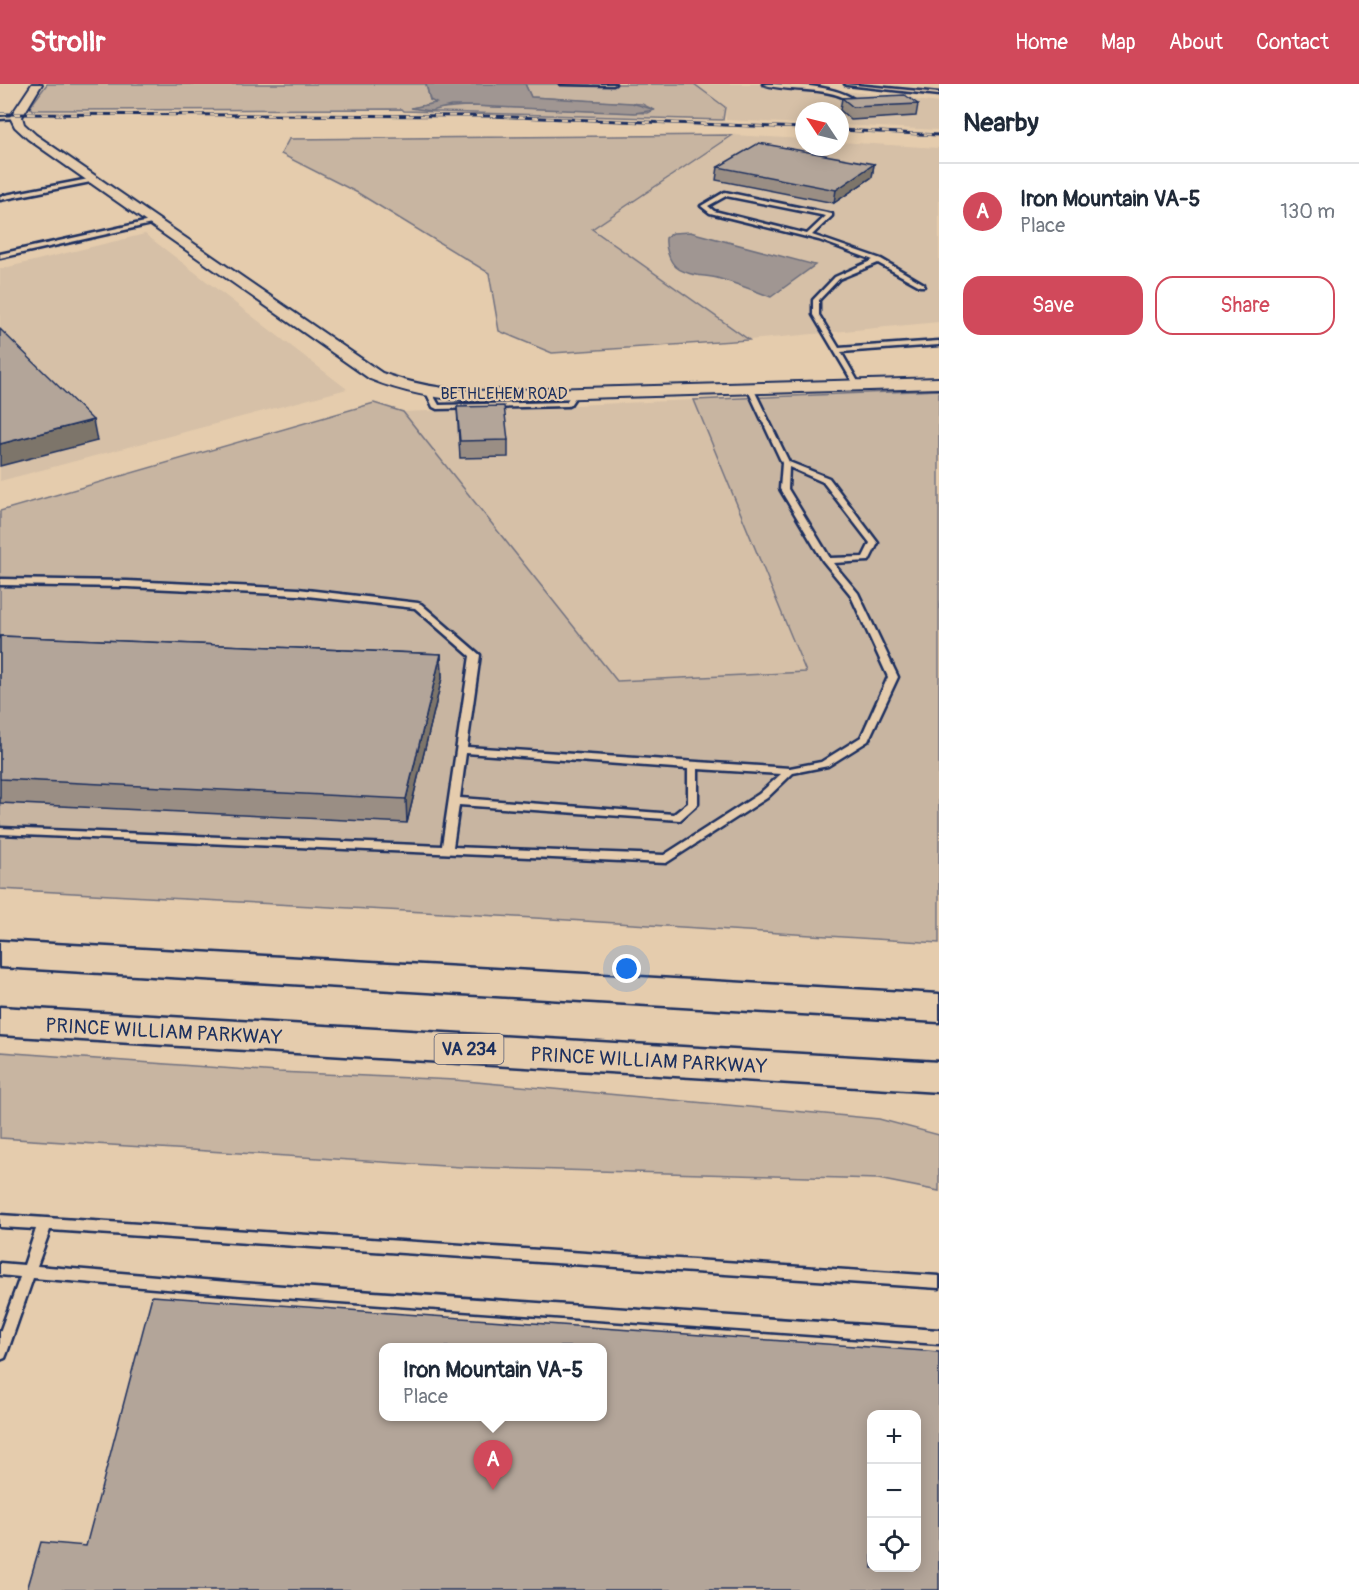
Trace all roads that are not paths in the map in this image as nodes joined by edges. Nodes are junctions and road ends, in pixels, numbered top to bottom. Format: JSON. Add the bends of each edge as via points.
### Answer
{"nodes":[{"id":1,"x":37,"y":84,"type":"edge"},
{"id":2,"x":562,"y":84,"type":"edge"},
{"id":3,"x":613,"y":84,"type":"edge"},
{"id":4,"x":765,"y":84,"type":"edge"},
{"id":5,"x":847,"y":84,"type":"edge"},
{"id":6,"x":866,"y":85,"type":"edge"},
{"id":7,"x":939,"y":94,"type":"edge"},
{"id":8,"x":857,"y":104,"type":"edge"},
{"id":9,"x":16,"y":117,"type":"junction"},
{"id":10,"x":0,"y":118,"type":"edge"},
{"id":11,"x":94,"y":180,"type":"junction"},
{"id":12,"x":0,"y":198,"type":"edge"},
{"id":13,"x":154,"y":222,"type":"junction"},
{"id":14,"x":809,"y":235,"type":"junction"},
{"id":15,"x":0,"y":256,"type":"edge"},
{"id":16,"x":879,"y":260,"type":"junction"},
{"id":17,"x":922,"y":285,"type":"dead end"},
{"id":18,"x":939,"y":343,"type":"edge"},
{"id":19,"x":837,"y":350,"type":"junction"},
{"id":20,"x":939,"y":383,"type":"edge"},
{"id":21,"x":857,"y":385,"type":"junction"},
{"id":22,"x":750,"y":388,"type":"junction"},
{"id":23,"x":786,"y":463,"type":"junction"},
{"id":24,"x":827,"y":561,"type":"junction"},
{"id":25,"x":0,"y":582,"type":"edge"},
{"id":26,"x":462,"y":750,"type":"junction"},
{"id":27,"x":693,"y":766,"type":"junction"},
{"id":28,"x":790,"y":771,"type":"junction"},
{"id":29,"x":455,"y":801,"type":"junction"},
{"id":30,"x":0,"y":831,"type":"edge"},
{"id":31,"x":447,"y":850,"type":"junction"},
{"id":32,"x":0,"y":954,"type":"edge"},
{"id":33,"x":939,"y":1008,"type":"edge"},
{"id":34,"x":0,"y":1021,"type":"edge"},
{"id":35,"x":939,"y":1077,"type":"edge"},
{"id":36,"x":0,"y":1221,"type":"edge"},
{"id":37,"x":45,"y":1224,"type":"junction"},
{"id":38,"x":0,"y":1269,"type":"edge"},
{"id":39,"x":30,"y":1271,"type":"junction"},
{"id":40,"x":939,"y":1282,"type":"edge"},
{"id":41,"x":939,"y":1337,"type":"edge"},
{"id":42,"x":0,"y":1353,"type":"edge"}],
"edges":[{"from":1,"to":9,"type":"street"},
{"from":2,"to":3,"type":"lane"},
{"from":4,"to":8,"type":"lane","via":[[836,93]]},
{"from":5,"to":6,"type":"lane"},
{"from":6,"to":7,"type":"lane"},
{"from":9,"to":10,"type":"lane"},
{"from":9,"to":11,"type":"street","name":"BETHLEHEM ROAD","via":[[19,126],[32,137]]},
{"from":11,"to":12,"type":"lane"},
{"from":11,"to":13,"type":"street","name":"BETHLEHEM ROAD"},
{"from":13,"to":15,"type":"lane"},
{"from":13,"to":22,"type":"street","name":"BETHLEHEM ROAD","via":[[376,376],[429,392],[474,396]]},
{"from":14,"to":14,"type":"lane","via":[[830,215],[725,194],[705,206],[712,212]]},
{"from":14,"to":16,"type":"lane"},
{"from":16,"to":17,"type":"lane"},
{"from":16,"to":19,"type":"lane","via":[[837,278],[816,300],[816,315]]},
{"from":18,"to":19,"type":"lane"},
{"from":19,"to":21,"type":"lane"},
{"from":20,"to":21,"type":"street","name":"BETHLEHEM ROAD"},
{"from":21,"to":22,"type":"street","name":"BETHLEHEM ROAD"},
{"from":22,"to":23,"type":"lane"},
{"from":23,"to":24,"type":"lane","via":[[784,489]]},
{"from":23,"to":24,"type":"lane","via":[[826,480],[874,543],[866,559]]},
{"from":24,"to":28,"type":"lane","via":[[854,593],[892,677],[864,739],[824,764]]},
{"from":25,"to":26,"type":"lane","via":[[298,592],[418,606],[475,655]]},
{"from":26,"to":27,"type":"lane"},
{"from":26,"to":29,"type":"lane"},
{"from":27,"to":28,"type":"lane"},
{"from":27,"to":29,"type":"lane","via":[[693,804],[676,818]]},
{"from":28,"to":31,"type":"lane","via":[[763,796],[666,859]]},
{"from":29,"to":31,"type":"lane"},
{"from":30,"to":31,"type":"lane"},
{"from":32,"to":33,"type":"highway"},
{"from":34,"to":35,"type":"highway","name":"PRINCE WILLIAM PARKWAY","number":"VA 234"},
{"from":36,"to":37,"type":"lane"},
{"from":37,"to":39,"type":"lane"},
{"from":37,"to":40,"type":"lane"},
{"from":38,"to":39,"type":"lane"},
{"from":39,"to":41,"type":"lane"},
{"from":39,"to":42,"type":"lane"}]}
